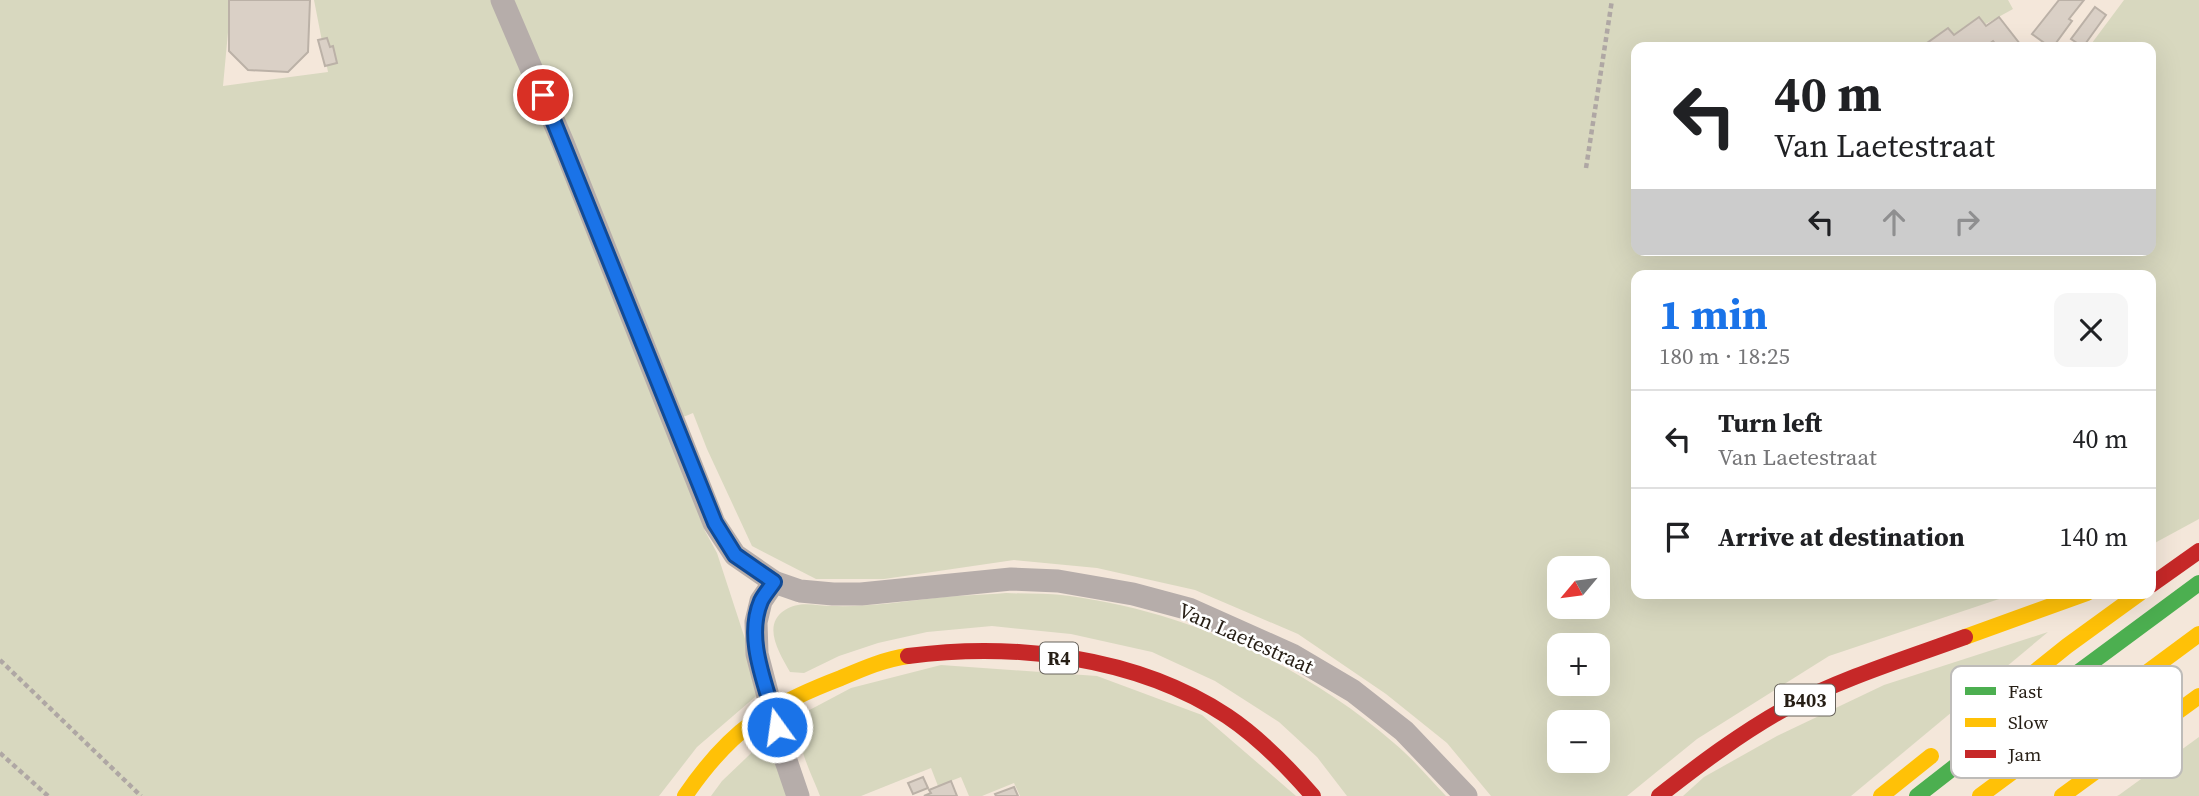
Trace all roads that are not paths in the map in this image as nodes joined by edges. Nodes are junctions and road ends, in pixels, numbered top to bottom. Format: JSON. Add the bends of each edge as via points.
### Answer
{"nodes":[{"id":1,"x":502,"y":0,"type":"edge"},
{"id":2,"x":2199,"y":544,"type":"edge"},
{"id":3,"x":2199,"y":551,"type":"edge"},
{"id":4,"x":2156,"y":563,"type":"edge"},
{"id":5,"x":2156,"y":581,"type":"edge"},
{"id":6,"x":774,"y":582,"type":"junction"},
{"id":7,"x":2199,"y":583,"type":"edge"},
{"id":8,"x":2070,"y":599,"type":"edge"},
{"id":9,"x":2132,"y":599,"type":"edge"},
{"id":10,"x":2199,"y":634,"type":"edge"},
{"id":11,"x":2042,"y":666,"type":"edge"},
{"id":12,"x":2087,"y":666,"type":"edge"},
{"id":13,"x":2156,"y":666,"type":"edge"},
{"id":14,"x":2199,"y":696,"type":"edge"},
{"id":15,"x":772,"y":707,"type":"junction"},
{"id":16,"x":2182,"y":708,"type":"edge"},
{"id":17,"x":1943,"y":746,"type":"dead end"},
{"id":18,"x":1951,"y":770,"type":"edge"},
{"id":19,"x":2004,"y":778,"type":"edge"},
{"id":20,"x":2087,"y":778,"type":"edge"},
{"id":21,"x":685,"y":796,"type":"edge"},
{"id":22,"x":798,"y":796,"type":"edge"},
{"id":23,"x":1313,"y":796,"type":"edge"},
{"id":24,"x":1466,"y":796,"type":"edge"},
{"id":25,"x":1658,"y":796,"type":"edge"},
{"id":26,"x":1881,"y":796,"type":"edge"},
{"id":27,"x":1917,"y":796,"type":"edge"},
{"id":28,"x":1980,"y":796,"type":"edge"},
{"id":29,"x":2062,"y":796,"type":"edge"}],
"edges":[{"from":1,"to":6,"type":"street","name":"Van Laetestraat","via":[[715,523],[735,555]]},
{"from":2,"to":4,"type":"highway"},
{"from":3,"to":5,"type":"highway"},
{"from":6,"to":15,"type":"street","via":[[761,601],[757,622],[757,654]]},
{"from":6,"to":24,"type":"street","name":"Van Laetestraat","via":[[800,591],[833,594],[1011,579],[1058,581],[1189,609],[1292,655],[1353,691],[1404,731]]},
{"from":7,"to":12,"type":"highway"},
{"from":8,"to":25,"type":"highway","number":"B403","via":[[1873,670],[1788,707],[1727,744]]},
{"from":9,"to":11,"type":"highway"},
{"from":10,"to":13,"type":"highway"},
{"from":14,"to":16,"type":"highway"},
{"from":15,"to":21,"type":"highway","number":"R4","via":[[711,758]]},
{"from":15,"to":22,"type":"street"},
{"from":15,"to":23,"type":"highway","number":"R4","via":[[901,657],[966,650],[1099,663],[1159,681],[1211,706],[1258,738]]},
{"from":17,"to":26,"type":"highway"},
{"from":18,"to":27,"type":"highway"},
{"from":19,"to":28,"type":"highway"},
{"from":20,"to":29,"type":"highway"}]}
